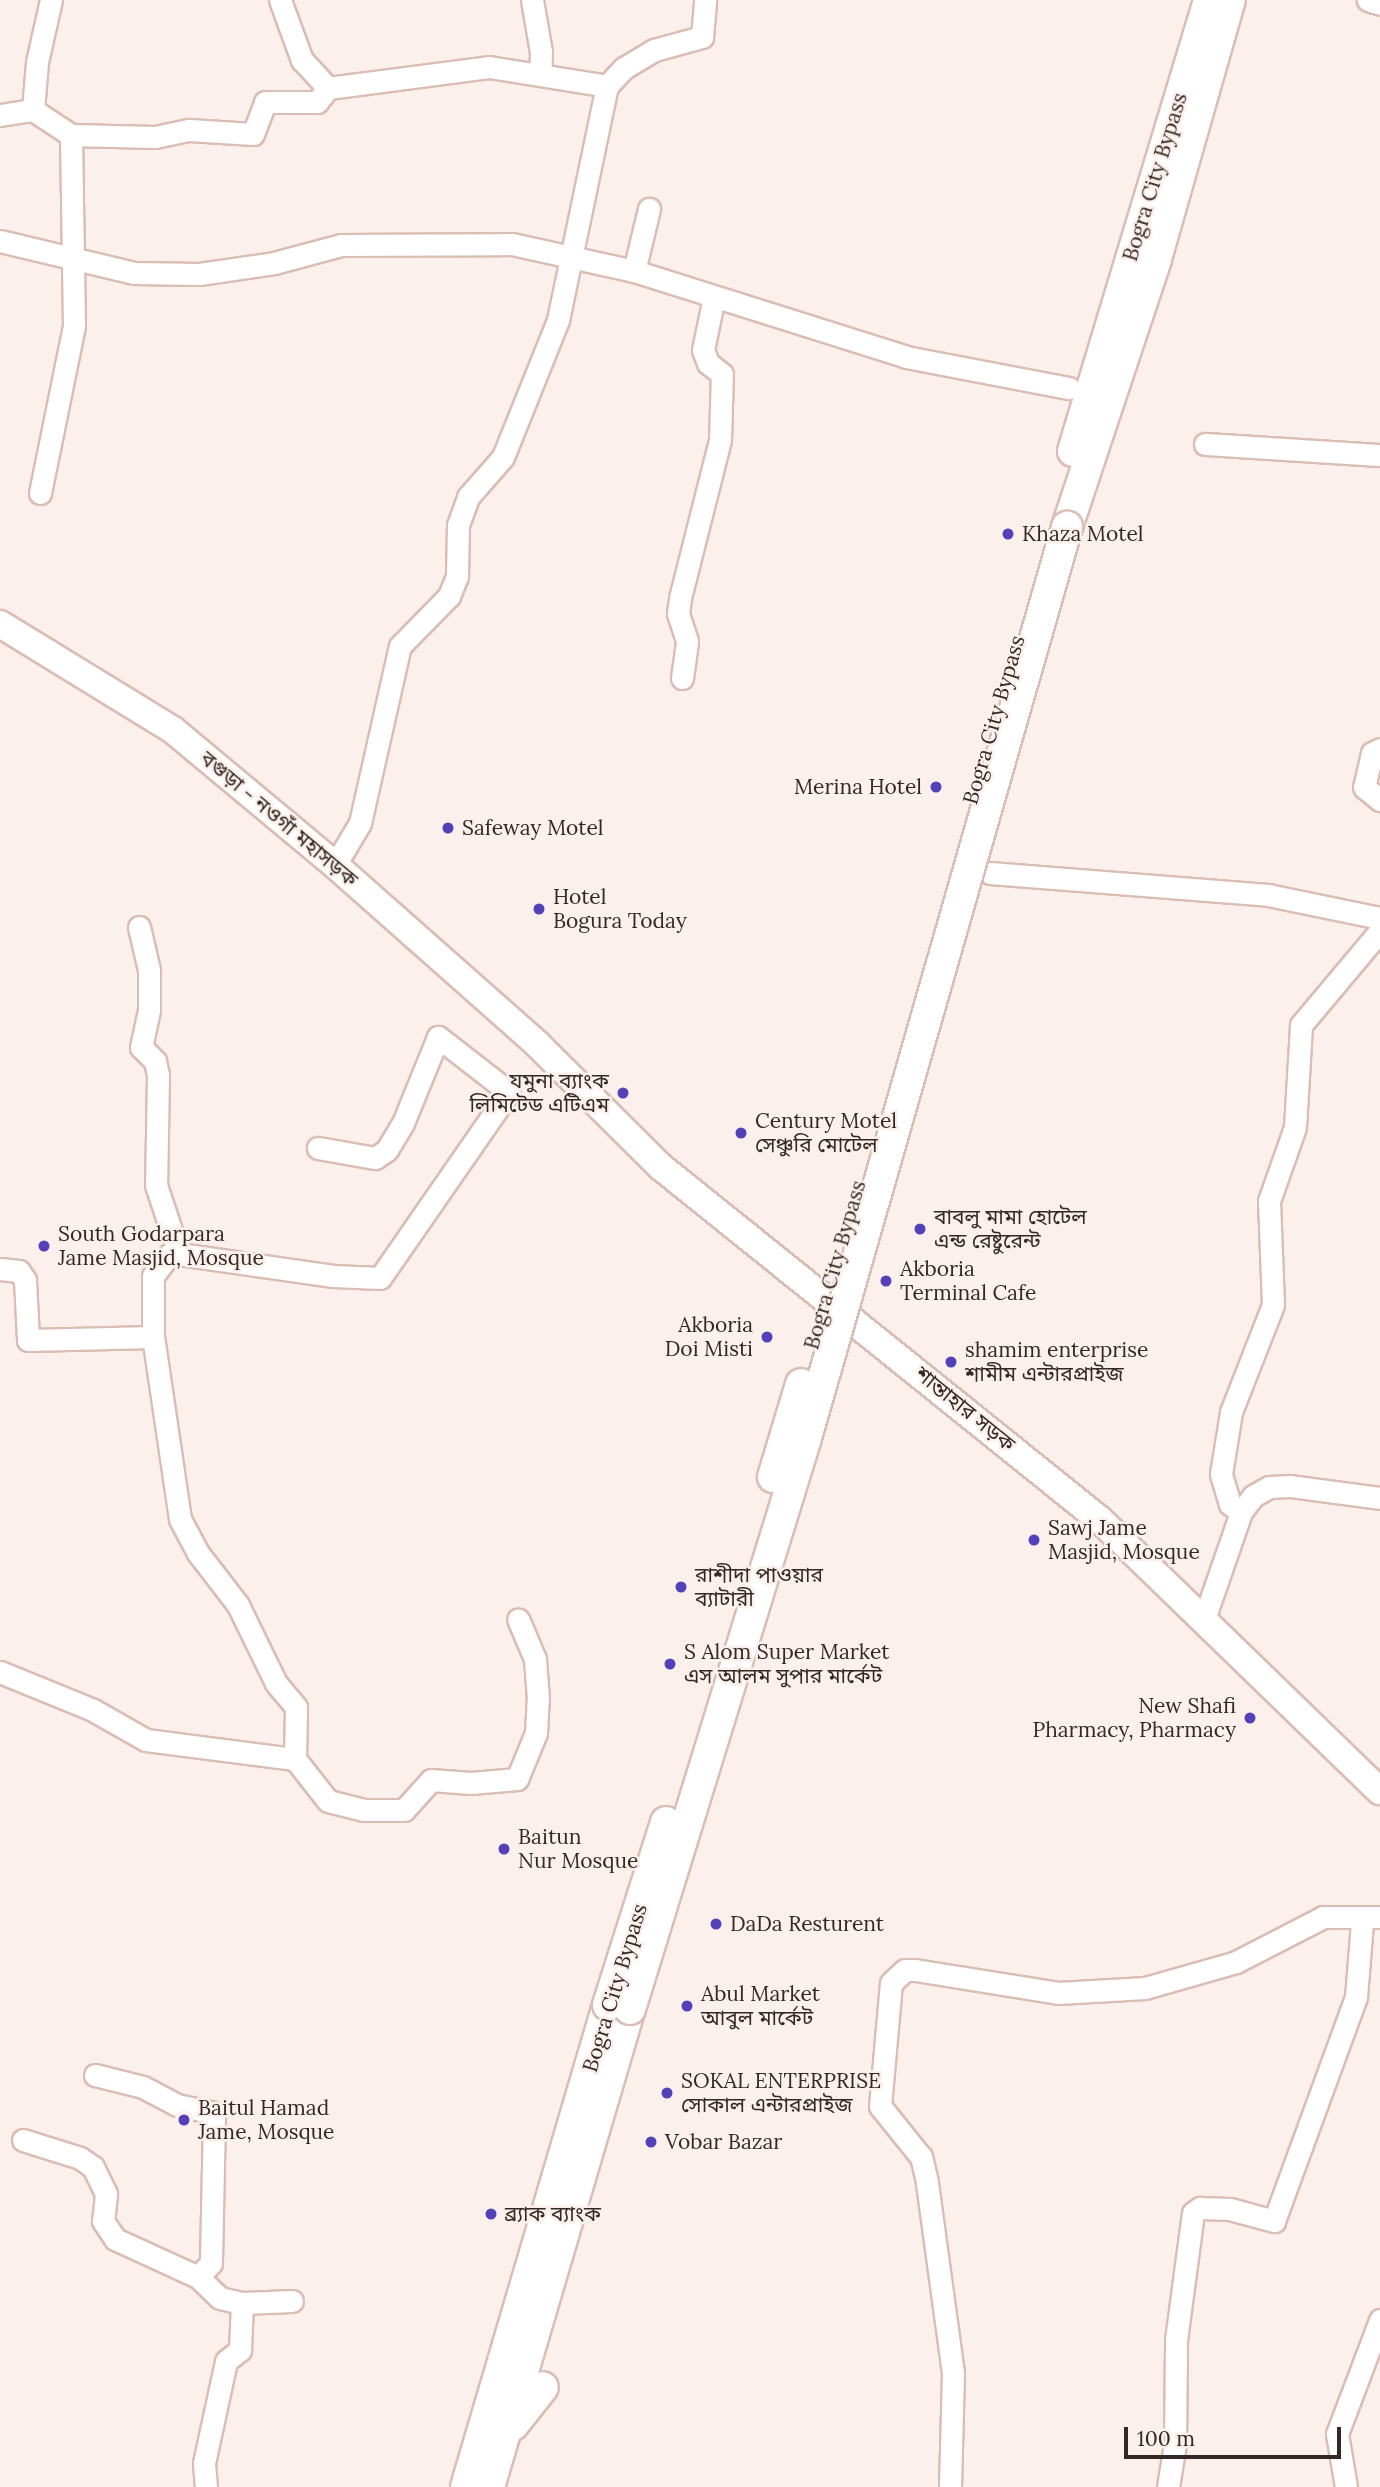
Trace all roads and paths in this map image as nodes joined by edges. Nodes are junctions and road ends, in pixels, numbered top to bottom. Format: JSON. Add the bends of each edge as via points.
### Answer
{"nodes":[{"id":1,"x":51,"y":0,"type":"edge"},
{"id":2,"x":280,"y":0,"type":"edge"},
{"id":3,"x":532,"y":0,"type":"edge"},
{"id":4,"x":705,"y":0,"type":"edge"},
{"id":5,"x":1209,"y":0,"type":"edge"},
{"id":6,"x":1230,"y":0,"type":"edge"},
{"id":7,"x":1368,"y":0,"type":"edge"},
{"id":8,"x":1380,"y":4,"type":"edge"},
{"id":9,"x":540,"y":75,"type":"junction"},
{"id":10,"x":607,"y":86,"type":"junction"},
{"id":11,"x":328,"y":88,"type":"junction"},
{"id":12,"x":33,"y":110,"type":"junction"},
{"id":13,"x":0,"y":116,"type":"edge"},
{"id":14,"x":71,"y":135,"type":"junction"},
{"id":15,"x":649,"y":209,"type":"dead end"},
{"id":16,"x":0,"y":241,"type":"edge"},
{"id":17,"x":570,"y":253,"type":"junction"},
{"id":18,"x":73,"y":259,"type":"junction"},
{"id":19,"x":1142,"y":260,"type":"junction"},
{"id":20,"x":634,"y":271,"type":"junction"},
{"id":21,"x":714,"y":297,"type":"junction"},
{"id":22,"x":1069,"y":388,"type":"dead end"},
{"id":23,"x":1205,"y":443,"type":"dead end"},
{"id":24,"x":1380,"y":455,"type":"edge"},
{"id":25,"x":40,"y":493,"type":"dead end"},
{"id":26,"x":0,"y":624,"type":"edge"},
{"id":27,"x":682,"y":678,"type":"dead end"},
{"id":28,"x":1380,"y":749,"type":"edge"},
{"id":29,"x":1380,"y":800,"type":"edge"},
{"id":30,"x":335,"y":865,"type":"junction"},
{"id":31,"x":990,"y":873,"type":"dead end"},
{"id":32,"x":1380,"y":918,"type":"edge"},
{"id":33,"x":139,"y":927,"type":"dead end"},
{"id":34,"x":1380,"y":931,"type":"edge"},
{"id":35,"x":537,"y":1044,"type":"joint"},
{"id":36,"x":318,"y":1148,"type":"dead end"},
{"id":37,"x":179,"y":1254,"type":"junction"},
{"id":38,"x":0,"y":1269,"type":"edge"},
{"id":39,"x":153,"y":1337,"type":"junction"},
{"id":40,"x":1380,"y":1498,"type":"edge"},
{"id":41,"x":1241,"y":1512,"type":"junction"},
{"id":42,"x":518,"y":1619,"type":"dead end"},
{"id":43,"x":1203,"y":1622,"type":"junction"},
{"id":44,"x":0,"y":1672,"type":"edge"},
{"id":45,"x":295,"y":1759,"type":"junction"},
{"id":46,"x":1380,"y":1791,"type":"edge"},
{"id":47,"x":1372,"y":1917,"type":"edge"},
{"id":48,"x":619,"y":2007,"type":"junction"},
{"id":49,"x":95,"y":2075,"type":"dead end"},
{"id":50,"x":23,"y":2140,"type":"dead end"},
{"id":51,"x":198,"y":2277,"type":"junction"},
{"id":52,"x":292,"y":2301,"type":"dead end"},
{"id":53,"x":242,"y":2303,"type":"junction"},
{"id":54,"x":1380,"y":2320,"type":"edge"},
{"id":55,"x":543,"y":2387,"type":"dead end"},
{"id":56,"x":503,"y":2437,"type":"junction"},
{"id":57,"x":206,"y":2487,"type":"edge"},
{"id":58,"x":466,"y":2487,"type":"edge"},
{"id":59,"x":489,"y":2487,"type":"edge"},
{"id":60,"x":950,"y":2487,"type":"edge"},
{"id":61,"x":1168,"y":2487,"type":"edge"},
{"id":62,"x":1346,"y":2487,"type":"edge"}],
"edges":[{"from":1,"to":12,"type":"street","via":[[37,62]]},
{"from":2,"to":11,"type":"street","via":[[302,60]]},
{"from":3,"to":9,"type":"street"},
{"from":4,"to":10,"type":"street","via":[[702,37],[654,50],[624,68]]},
{"from":5,"to":19,"type":"highway","name":"Bogra City Bypass"},
{"from":6,"to":19,"type":"highway","name":"Bogra City Bypass"},
{"from":7,"to":8,"type":"street"},
{"from":9,"to":10,"type":"street"},
{"from":9,"to":11,"type":"street","via":[[489,67]]},
{"from":10,"to":17,"type":"street"},
{"from":11,"to":14,"type":"street","via":[[317,102],[265,102],[253,134],[199,130],[155,137]]},
{"from":12,"to":13,"type":"street"},
{"from":12,"to":14,"type":"street"},
{"from":14,"to":18,"type":"street"},
{"from":15,"to":20,"type":"street"},
{"from":16,"to":18,"type":"street"},
{"from":17,"to":18,"type":"street","via":[[512,244],[341,245],[274,263],[199,274],[134,273]]},
{"from":17,"to":20,"type":"street"},
{"from":17,"to":30,"type":"street","via":[[558,320],[503,457],[468,497],[458,525],[457,576],[449,596],[400,646],[360,823]]},
{"from":18,"to":25,"type":"street","via":[[74,326]]},
{"from":19,"to":48,"type":"highway","name":"Bogra City Bypass","bridge":true,"via":[[798,1393]]},
{"from":20,"to":21,"type":"street"},
{"from":21,"to":22,"type":"street","via":[[906,357]]},
{"from":21,"to":27,"type":"street","via":[[703,350],[708,363],[722,374],[720,440],[680,598],[678,613],[687,641]]},
{"from":23,"to":24,"type":"street"},
{"from":26,"to":30,"type":"main road","name":"বগুড়া - নওগাঁ মহাসড়ক","via":[[173,730]]},
{"from":28,"to":29,"type":"street","via":[[1372,752],[1364,786],[1366,793]]},
{"from":30,"to":35,"type":"main road","name":"বগুড়া - নওগাঁ মহাসড়ক"},
{"from":31,"to":32,"type":"street","via":[[1268,895]]},
{"from":33,"to":37,"type":"street","via":[[149,970],[149,1010],[141,1047],[155,1061],[158,1075],[156,1185]]},
{"from":34,"to":41,"type":"street","via":[[1301,1025],[1295,1128],[1269,1201],[1273,1305],[1231,1412],[1221,1475],[1230,1504]]},
{"from":35,"to":43,"type":"main road","name":"শান্তাহার সড়ক","via":[[661,1167],[1099,1519]]},
{"from":36,"to":37,"type":"street","via":[[375,1158],[387,1150],[438,1037],[509,1092],[380,1278],[332,1276]]},
{"from":37,"to":39,"type":"street","via":[[169,1255],[153,1276]]},
{"from":38,"to":39,"type":"street","via":[[19,1271],[25,1280],[28,1340]]},
{"from":39,"to":45,"type":"street","via":[[180,1519],[198,1553],[238,1605],[276,1682],[296,1707]]},
{"from":40,"to":41,"type":"street","via":[[1269,1487]]},
{"from":41,"to":43,"type":"street"},
{"from":42,"to":45,"type":"street","via":[[535,1659],[538,1699],[537,1733],[517,1779],[431,1780],[404,1810],[363,1810],[328,1801]]},
{"from":43,"to":46,"type":"main road","name":"শান্তাহার সড়ক"},
{"from":44,"to":45,"type":"street","via":[[93,1710],[146,1740]]},
{"from":47,"to":60,"type":"street","via":[[1322,1917],[1236,1962],[1145,1988],[1058,1993],[915,1969],[905,1970],[891,1983],[880,2106],[922,2157],[927,2182],[953,2372]]},
{"from":47,"to":61,"type":"street","via":[[1356,1997],[1274,2221],[1230,2209],[1200,2208],[1194,2213],[1176,2340],[1175,2444]]},
{"from":48,"to":56,"type":"highway","name":"Bogra City Bypass"},
{"from":48,"to":58,"type":"highway","name":"Bogra City Bypass"},
{"from":49,"to":51,"type":"street","via":[[143,2087],[177,2105],[211,2112],[215,2118],[211,2263]]},
{"from":50,"to":51,"type":"street","via":[[80,2158],[93,2168],[106,2194],[103,2221],[115,2239]]},
{"from":51,"to":53,"type":"street","via":[[220,2298]]},
{"from":52,"to":53,"type":"street"},
{"from":53,"to":57,"type":"street","via":[[240,2350],[226,2361],[204,2463]]},
{"from":54,"to":62,"type":"street","via":[[1337,2434]]},
{"from":55,"to":56,"type":"highway"},
{"from":56,"to":59,"type":"highway","name":"Bogra City Bypass"}]}
